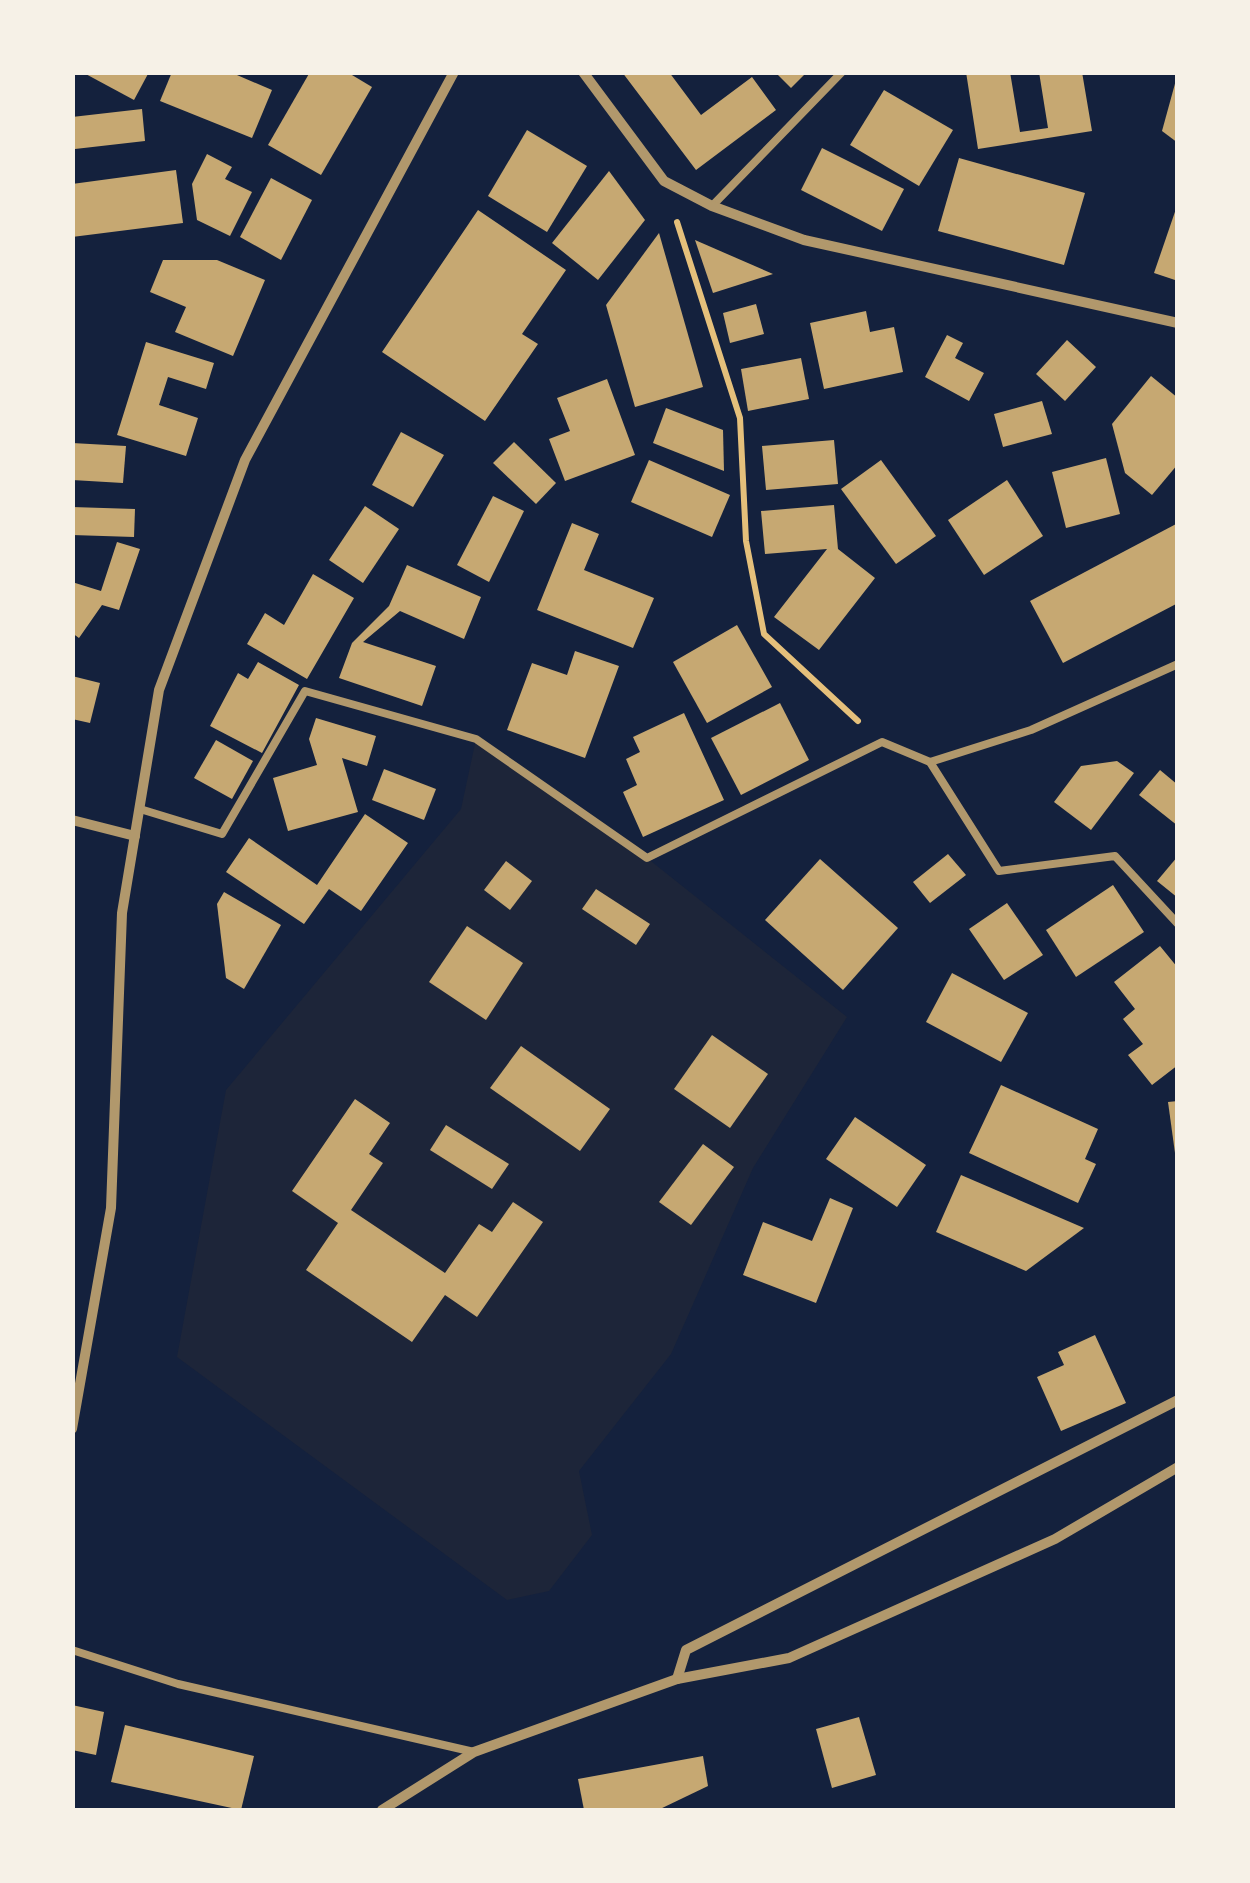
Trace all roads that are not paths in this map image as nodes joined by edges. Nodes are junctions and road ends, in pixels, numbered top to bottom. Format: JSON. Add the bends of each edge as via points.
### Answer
{"nodes":[{"id":1,"x":454,"y":72,"type":"edge"},
{"id":2,"x":583,"y":72,"type":"edge"},
{"id":3,"x":842,"y":72,"type":"edge"},
{"id":4,"x":712,"y":206,"type":"junction"},
{"id":5,"x":1178,"y":323,"type":"edge"},
{"id":6,"x":1178,"y":664,"type":"edge"},
{"id":7,"x":930,"y":762,"type":"junction"},
{"id":8,"x":140,"y":810,"type":"junction"},
{"id":9,"x":72,"y":820,"type":"edge"},
{"id":10,"x":135,"y":836,"type":"junction"},
{"id":11,"x":1178,"y":924,"type":"edge"},
{"id":12,"x":1178,"y":1400,"type":"edge"},
{"id":13,"x":72,"y":1429,"type":"edge"},
{"id":14,"x":1178,"y":1467,"type":"edge"},
{"id":15,"x":72,"y":1650,"type":"edge"},
{"id":16,"x":678,"y":1679,"type":"junction"},
{"id":17,"x":474,"y":1752,"type":"junction"},
{"id":18,"x":382,"y":1810,"type":"edge"}],
"edges":[{"from":1,"to":8,"type":"street","via":[[245,460],[159,690]]},
{"from":2,"to":4,"type":"street","via":[[664,181]]},
{"from":3,"to":4,"type":"lane"},
{"from":4,"to":5,"type":"street","via":[[804,240]]},
{"from":6,"to":7,"type":"lane","via":[[1031,730]]},
{"from":7,"to":8,"type":"lane","via":[[882,742],[646,858],[476,739],[306,691],[222,834]]},
{"from":7,"to":11,"type":"lane","via":[[999,871],[1115,856]]},
{"from":8,"to":10,"type":"street"},
{"from":9,"to":10,"type":"street"},
{"from":10,"to":13,"type":"street","via":[[122,913],[111,1208]]},
{"from":12,"to":16,"type":"street","via":[[686,1650]]},
{"from":14,"to":16,"type":"street","via":[[1055,1539],[788,1658]]},
{"from":15,"to":17,"type":"lane","via":[[178,1684]]},
{"from":16,"to":17,"type":"street"},
{"from":17,"to":18,"type":"street"}]}
